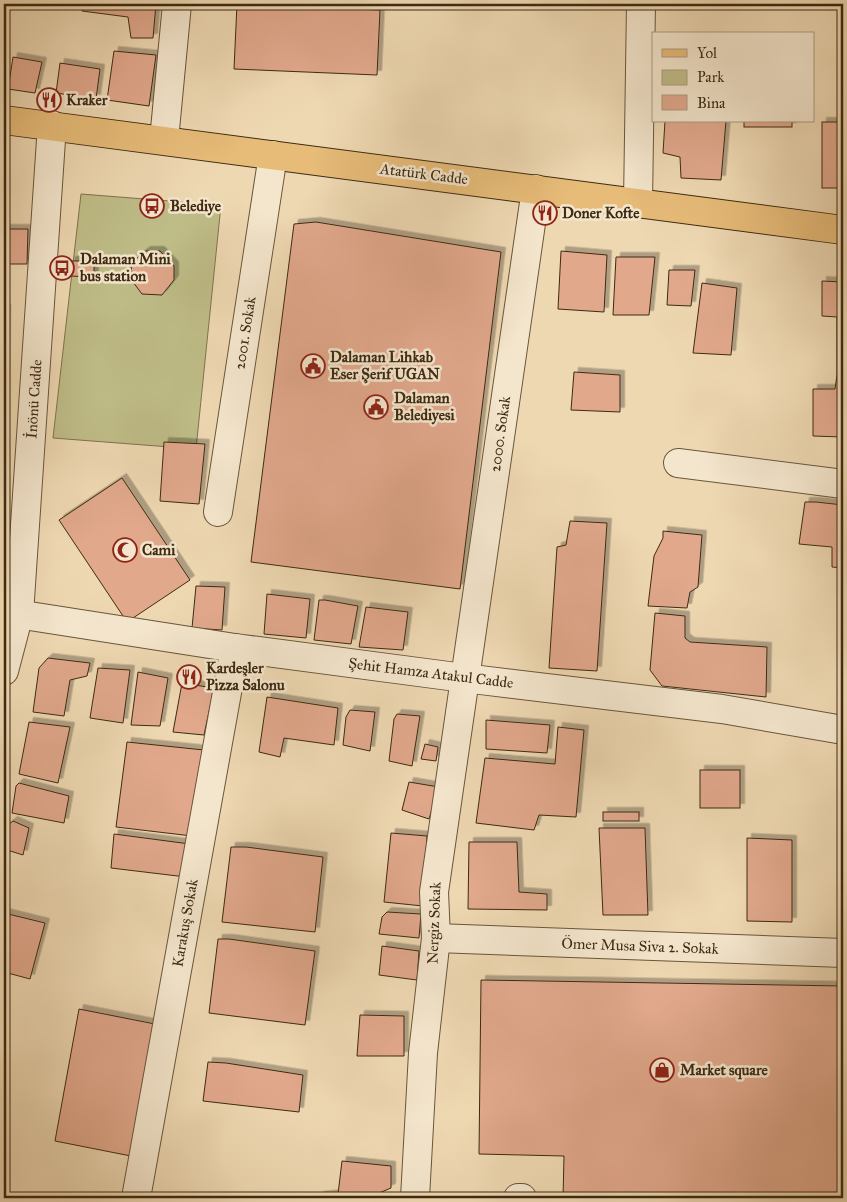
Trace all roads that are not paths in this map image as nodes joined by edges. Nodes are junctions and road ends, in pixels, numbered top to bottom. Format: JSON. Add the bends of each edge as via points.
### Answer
{"nodes":[{"id":1,"x":177,"y":4,"type":"edge"},
{"id":2,"x":642,"y":4,"type":"edge"},
{"id":3,"x":4,"y":120,"type":"edge"},
{"id":4,"x":52,"y":125,"type":"junction"},
{"id":5,"x":164,"y":140,"type":"junction"},
{"id":6,"x":273,"y":154,"type":"junction"},
{"id":7,"x":536,"y":189,"type":"junction"},
{"id":8,"x":638,"y":202,"type":"junction"},
{"id":9,"x":843,"y":230,"type":"edge"},
{"id":10,"x":678,"y":463,"type":"dead end"},
{"id":11,"x":843,"y":484,"type":"edge"},
{"id":12,"x":218,"y":512,"type":"dead end"},
{"id":13,"x":12,"y":613,"type":"edge"},
{"id":14,"x":235,"y":648,"type":"junction"},
{"id":15,"x":4,"y":671,"type":"edge"},
{"id":16,"x":464,"y":678,"type":"junction"},
{"id":17,"x":843,"y":730,"type":"edge"},
{"id":18,"x":436,"y":938,"type":"junction"},
{"id":19,"x":843,"y":954,"type":"edge"},
{"id":20,"x":136,"y":1198,"type":"edge"},
{"id":21,"x":416,"y":1198,"type":"edge"},
{"id":22,"x":518,"y":1198,"type":"edge"},
{"id":23,"x":522,"y":1198,"type":"edge"}],
"edges":[{"from":1,"to":5,"type":"street"},
{"from":2,"to":8,"type":"street"},
{"from":3,"to":4,"type":"main road","name":"Atatürk Cadde"},
{"from":4,"to":5,"type":"main road","name":"Atatürk Cadde"},
{"from":4,"to":13,"type":"street","name":"İnönü Cadde"},
{"from":5,"to":6,"type":"main road","name":"Atatürk Cadde"},
{"from":6,"to":7,"type":"main road","name":"Atatürk Cadde"},
{"from":6,"to":12,"type":"street","name":"2001. Sokak"},
{"from":7,"to":8,"type":"main road","name":"Atatürk Cadde"},
{"from":7,"to":16,"type":"street","name":"2000. Sokak"},
{"from":8,"to":9,"type":"main road","name":"Atatürk Cadde"},
{"from":10,"to":11,"type":"street"},
{"from":13,"to":14,"type":"street","name":"Şehit Hamza Atakul Cadde"},
{"from":13,"to":15,"type":"street","name":"İnönü Cadde"},
{"from":14,"to":16,"type":"street","name":"Şehit Hamza Atakul Cadde"},
{"from":14,"to":20,"type":"street","name":"Karakuş Sokak"},
{"from":16,"to":17,"type":"street","name":"Şehit Hamza Atakul Cadde","via":[[722,709]]},
{"from":16,"to":18,"type":"street","name":"Nergiz Sokak","via":[[434,892]]},
{"from":18,"to":19,"type":"street","name":"Ömer Musa Siva 2. Sokak"},
{"from":18,"to":21,"type":"street","name":"Nergiz Sokak","via":[[423,1053]]},
{"from":22,"to":23,"type":"street"}]}
